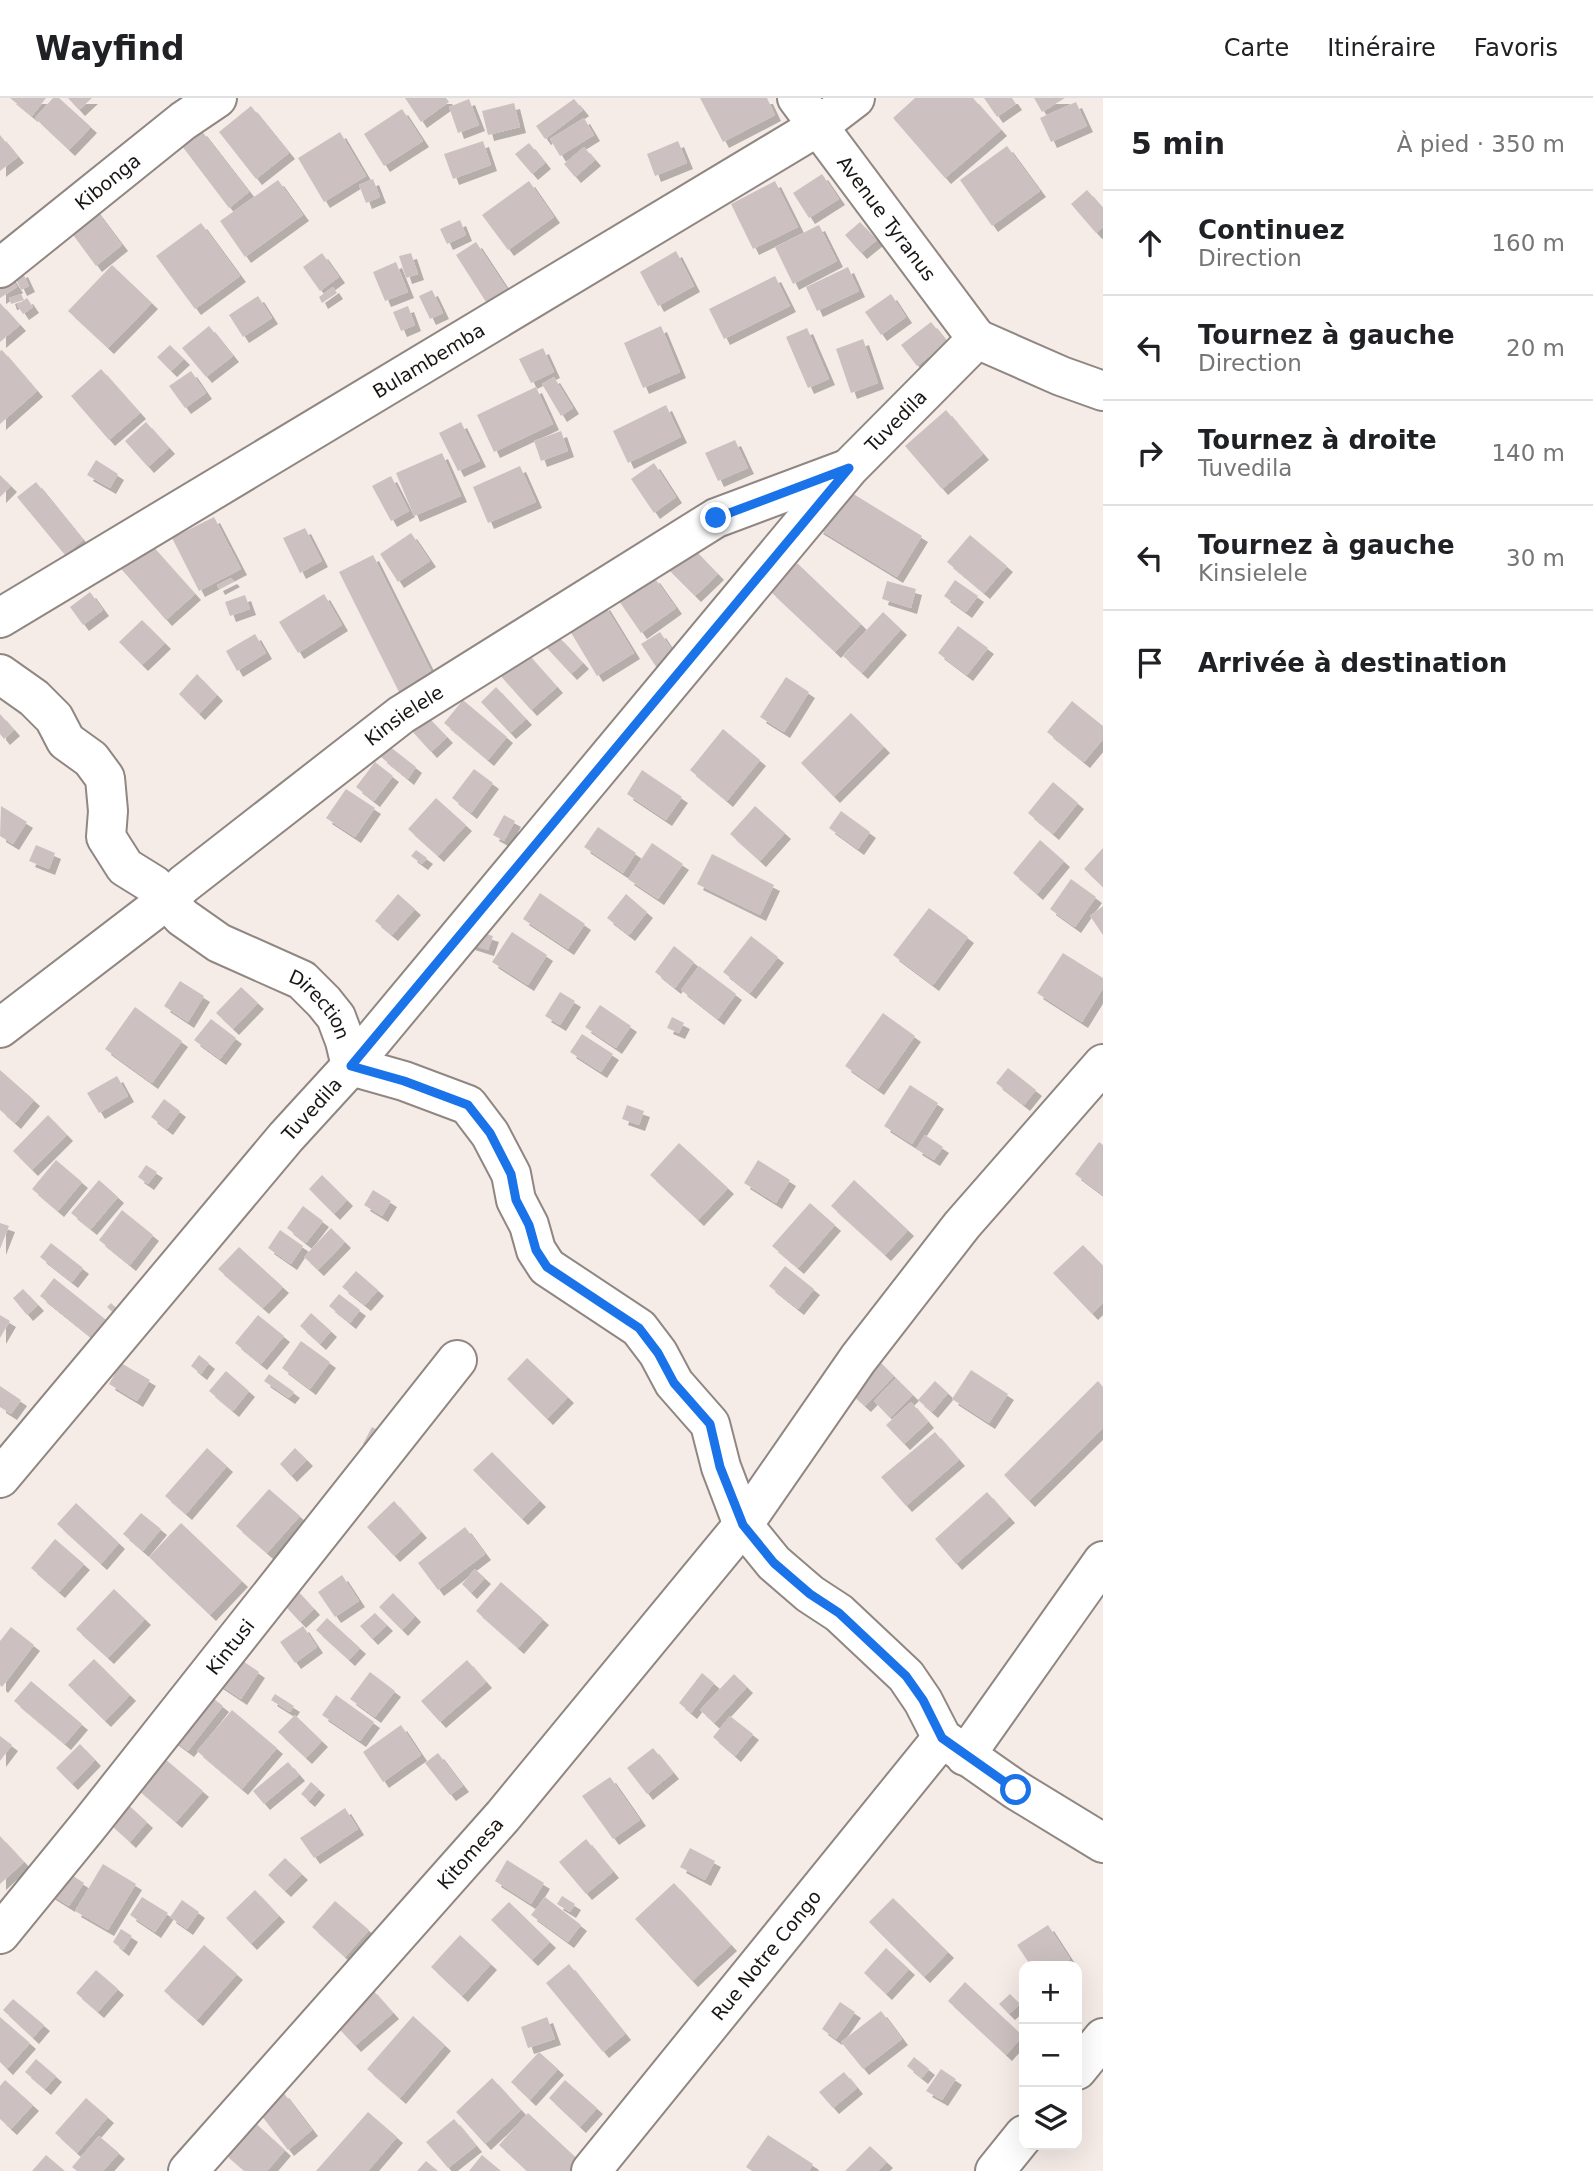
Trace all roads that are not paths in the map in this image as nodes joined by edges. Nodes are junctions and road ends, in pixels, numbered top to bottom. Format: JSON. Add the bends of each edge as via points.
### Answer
{"nodes":[{"id":1,"x":217,"y":98,"type":"edge"},
{"id":2,"x":855,"y":98,"type":"edge"},
{"id":3,"x":807,"y":113,"type":"edge"},
{"id":4,"x":0,"y":268,"type":"edge"},
{"id":5,"x":977,"y":339,"type":"junction"},
{"id":6,"x":1103,"y":391,"type":"edge"},
{"id":7,"x":849,"y":468,"type":"junction"},
{"id":8,"x":0,"y":618,"type":"edge"},
{"id":9,"x":0,"y":674,"type":"edge"},
{"id":10,"x":167,"y":900,"type":"junction"},
{"id":11,"x":0,"y":1028,"type":"edge"},
{"id":12,"x":1103,"y":1065,"type":"edge"},
{"id":13,"x":351,"y":1066,"type":"junction"},
{"id":14,"x":457,"y":1360,"type":"dead end"},
{"id":15,"x":0,"y":1478,"type":"edge"},
{"id":16,"x":743,"y":1525,"type":"junction"},
{"id":17,"x":1103,"y":1561,"type":"edge"},
{"id":18,"x":954,"y":1747,"type":"junction"},
{"id":19,"x":1103,"y":1843,"type":"edge"},
{"id":20,"x":0,"y":1934,"type":"edge"},
{"id":21,"x":1103,"y":2038,"type":"edge"},
{"id":22,"x":1082,"y":2064,"type":"edge"},
{"id":23,"x":1019,"y":2141,"type":"edge"},
{"id":24,"x":188,"y":2171,"type":"edge"},
{"id":25,"x":591,"y":2171,"type":"edge"},
{"id":26,"x":995,"y":2171,"type":"edge"}],
"edges":[{"from":1,"to":4,"type":"street","name":"Kibonga"},
{"from":2,"to":3,"type":"street","name":"Bulambemba"},
{"from":3,"to":5,"type":"street","name":"Avenue Tyranus"},
{"from":3,"to":8,"type":"street","name":"Bulambemba"},
{"from":5,"to":6,"type":"street"},
{"from":5,"to":7,"type":"street","name":"Tuvedila"},
{"from":7,"to":10,"type":"street","name":"Kinsielele","via":[[716,518],[401,715]]},
{"from":7,"to":13,"type":"street","name":"Tuvedila"},
{"from":9,"to":10,"type":"street","name":"Direction","via":[[34,698],[54,718],[66,741],[91,759],[106,778],[106,837],[125,867],[154,885]]},
{"from":10,"to":11,"type":"street","name":"Kinsielele"},
{"from":10,"to":13,"type":"street","name":"Direction","via":[[182,917],[219,943],[302,980],[336,1017]]},
{"from":12,"to":16,"type":"street","name":"Kitomesa","via":[[962,1225],[858,1359]]},
{"from":13,"to":15,"type":"street","name":"Tuvedila"},
{"from":13,"to":16,"type":"street","name":"Direction","via":[[468,1105],[490,1133],[511,1174],[516,1200],[547,1267],[639,1328],[674,1383],[710,1424],[720,1467]]},
{"from":14,"to":20,"type":"street","name":"Kintusi"},
{"from":16,"to":18,"type":"street","name":"Direction","via":[[774,1563],[839,1613],[906,1676]]},
{"from":16,"to":24,"type":"street","name":"Kitomesa","via":[[503,1816]]},
{"from":17,"to":18,"type":"street","name":"Rue Notre Congo"},
{"from":18,"to":19,"type":"street","name":"Direction"},
{"from":18,"to":25,"type":"street","name":"Rue Notre Congo"},
{"from":21,"to":22,"type":"street"},
{"from":23,"to":26,"type":"street"}]}
